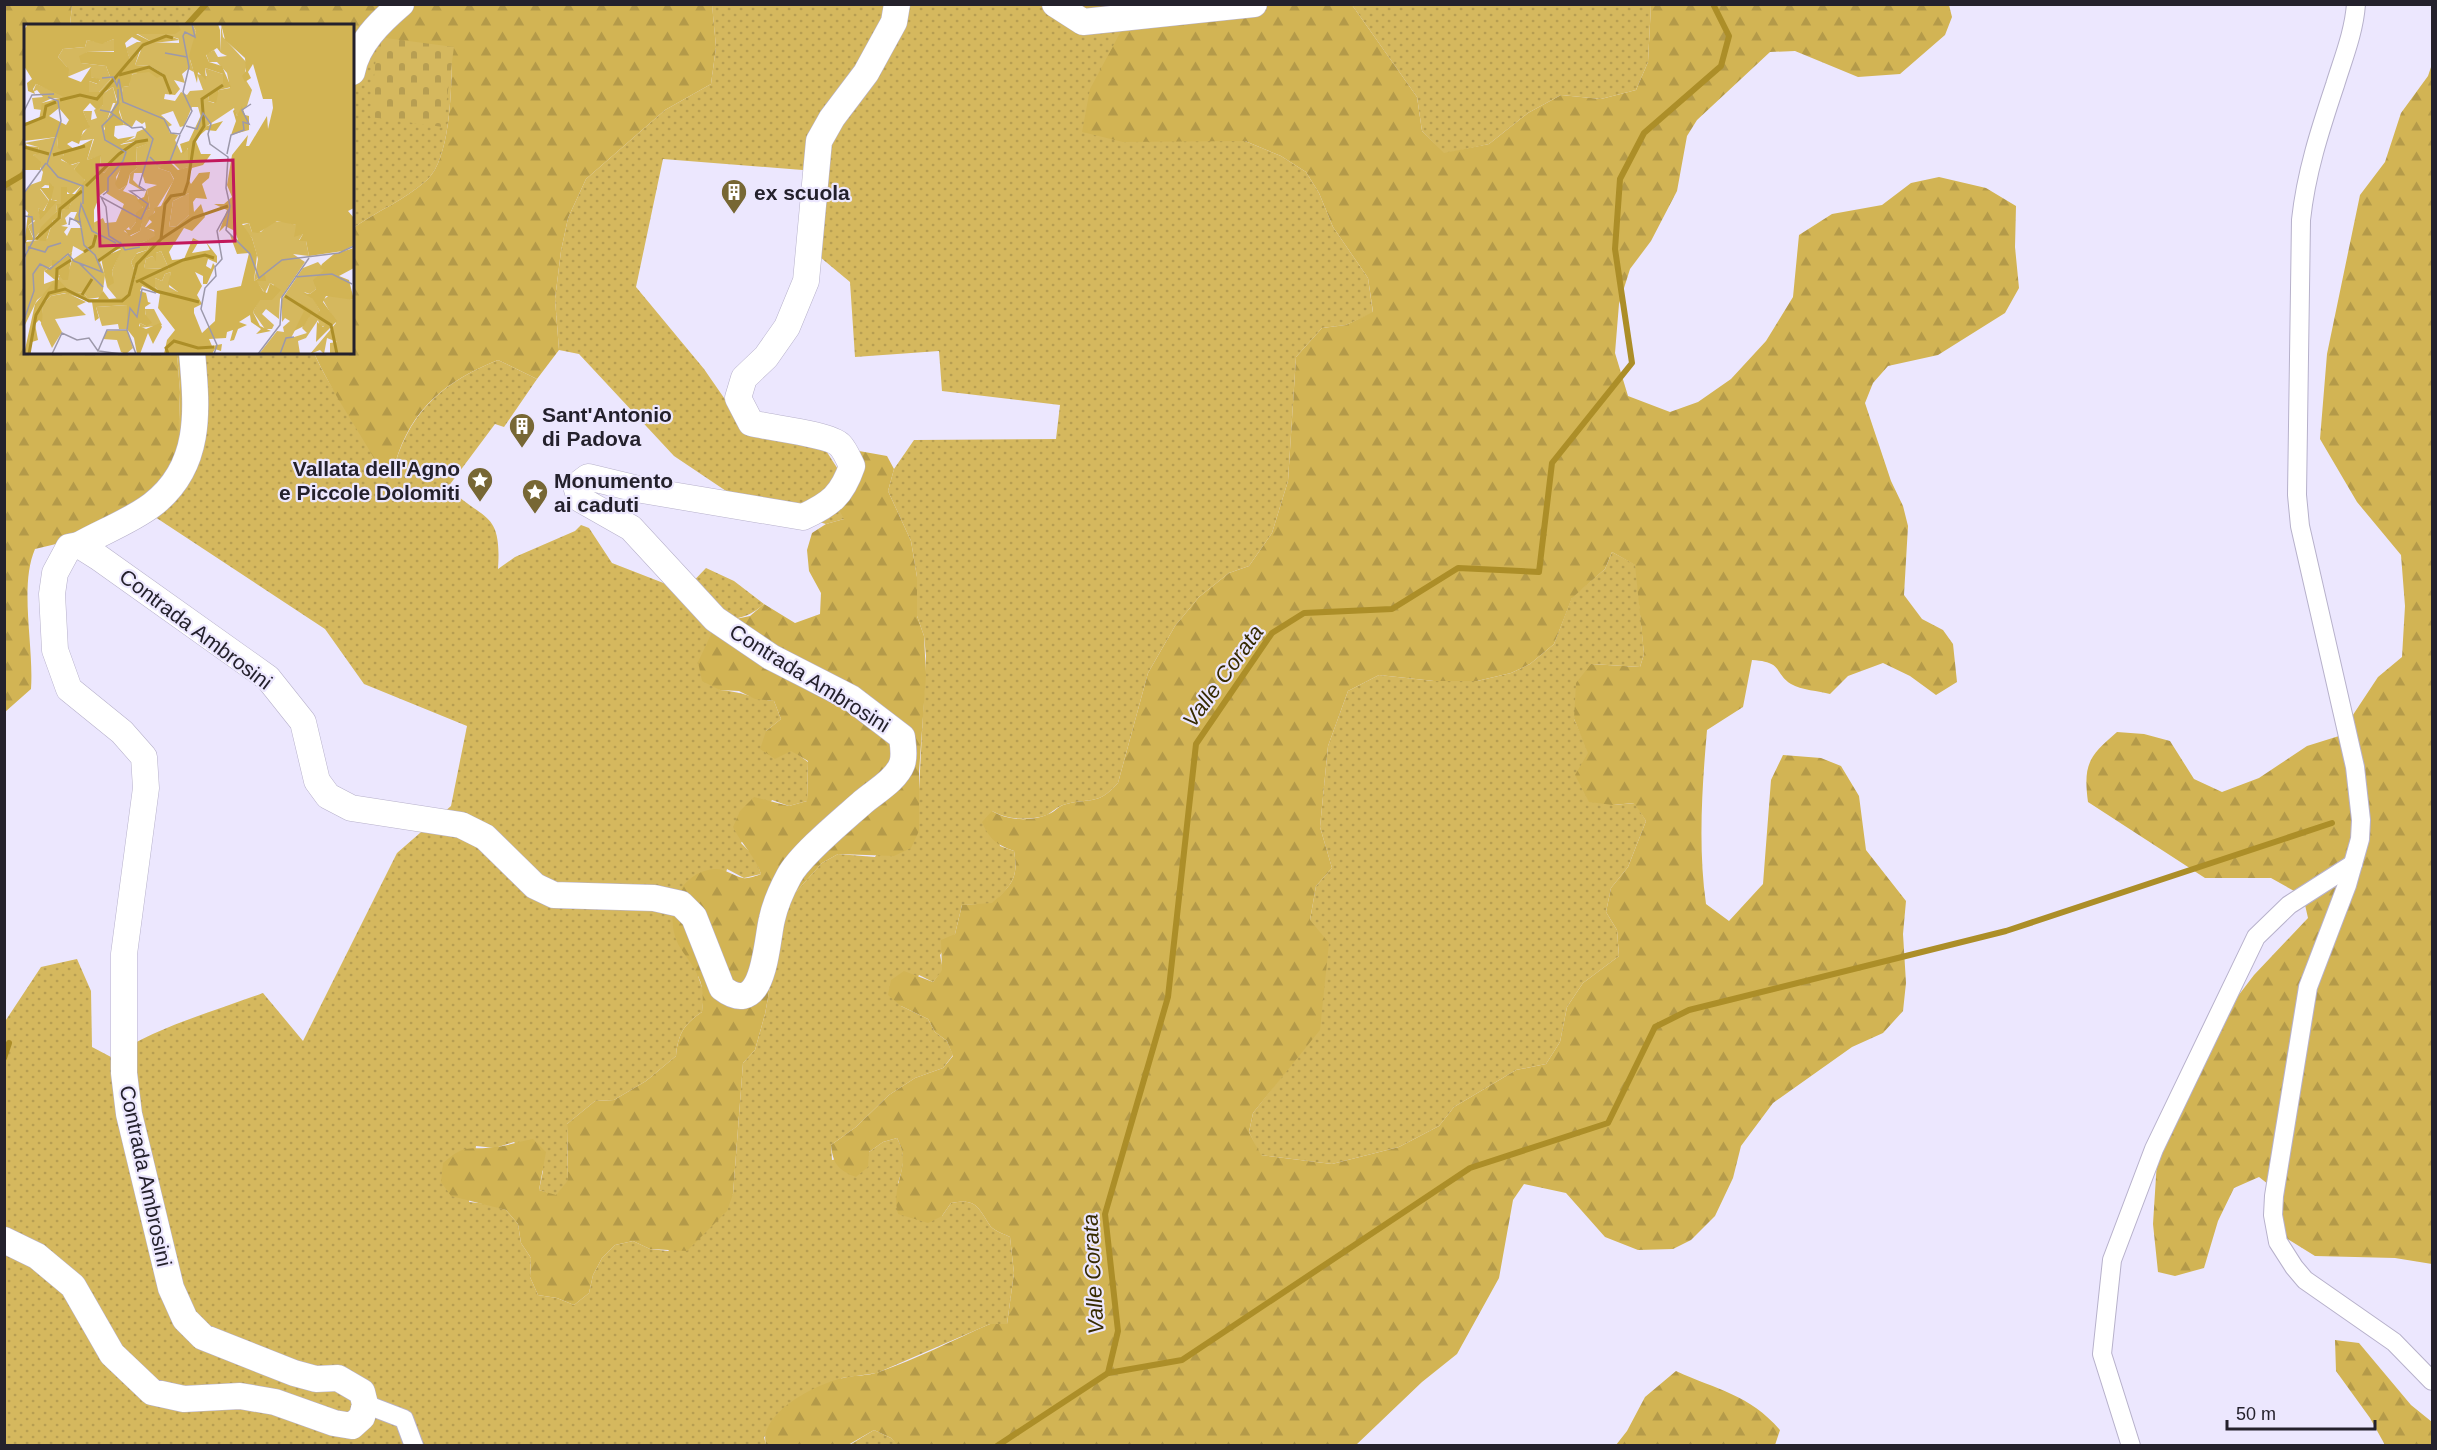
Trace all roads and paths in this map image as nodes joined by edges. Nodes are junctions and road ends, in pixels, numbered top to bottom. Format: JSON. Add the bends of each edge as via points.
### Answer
{"nodes":[{"id":1,"x":401,"y":4,"type":"edge"},
{"id":2,"x":897,"y":4,"type":"edge"},
{"id":3,"x":1055,"y":4,"type":"edge"},
{"id":4,"x":1254,"y":4,"type":"edge"},
{"id":5,"x":2356,"y":4,"type":"edge"},
{"id":6,"x":354,"y":62,"type":"edge"},
{"id":7,"x":192,"y":354,"type":"edge"},
{"id":8,"x":79,"y":545,"type":"junction"},
{"id":9,"x":2353,"y":864,"type":"junction"},
{"id":10,"x":4,"y":1240,"type":"edge"},
{"id":11,"x":2433,"y":1381,"type":"edge"},
{"id":12,"x":363,"y":1411,"type":"junction"},
{"id":13,"x":414,"y":1446,"type":"edge"},
{"id":14,"x":2131,"y":1446,"type":"edge"}],
"edges":[{"from":1,"to":6,"type":"street","via":[[382,20]]},
{"from":2,"to":8,"type":"street","name":"Contrada Ambrosini","via":[[894,22],[866,73],[819,141],[806,281],[787,327],[766,357],[744,378],[738,398],[751,423],[811,433],[840,444],[852,466],[845,486],[827,506],[803,517],[588,477],[576,486],[580,499],[631,528],[715,619],[771,657],[851,698],[902,737],[902,764],[888,782],[789,874],[772,917],[760,980],[752,990],[741,996],[722,988],[694,918],[681,904],[654,898],[554,895],[535,886],[485,837],[461,825],[351,808],[328,796],[317,781],[303,722],[268,678]]},
{"from":3,"to":4,"type":"street","via":[[1083,21]]},
{"from":5,"to":9,"type":"street","via":[[2350,37],[2304,191],[2297,495],[2305,558],[2361,804],[2360,839]]},
{"from":7,"to":8,"type":"street","via":[[197,415],[183,471],[152,505]]},
{"from":8,"to":12,"type":"street","name":"Contrada Ambrosini","via":[[69,547],[55,573],[54,650],[69,689],[122,732],[144,757],[146,788],[124,954],[124,1073],[129,1114],[171,1288],[185,1319],[203,1336],[294,1373],[350,1383],[362,1392]]},
{"from":9,"to":11,"type":"street","via":[[2308,987],[2279,1154],[2273,1215],[2278,1242],[2305,1280],[2394,1342]]},
{"from":9,"to":14,"type":"street","via":[[2289,905],[2256,937],[2154,1149],[2112,1260],[2102,1354]]},
{"from":10,"to":12,"type":"street","via":[[37,1256],[73,1286],[112,1354],[152,1392],[184,1399],[240,1396],[275,1402],[352,1426]]},
{"from":12,"to":13,"type":"street","via":[[404,1419]]}]}
